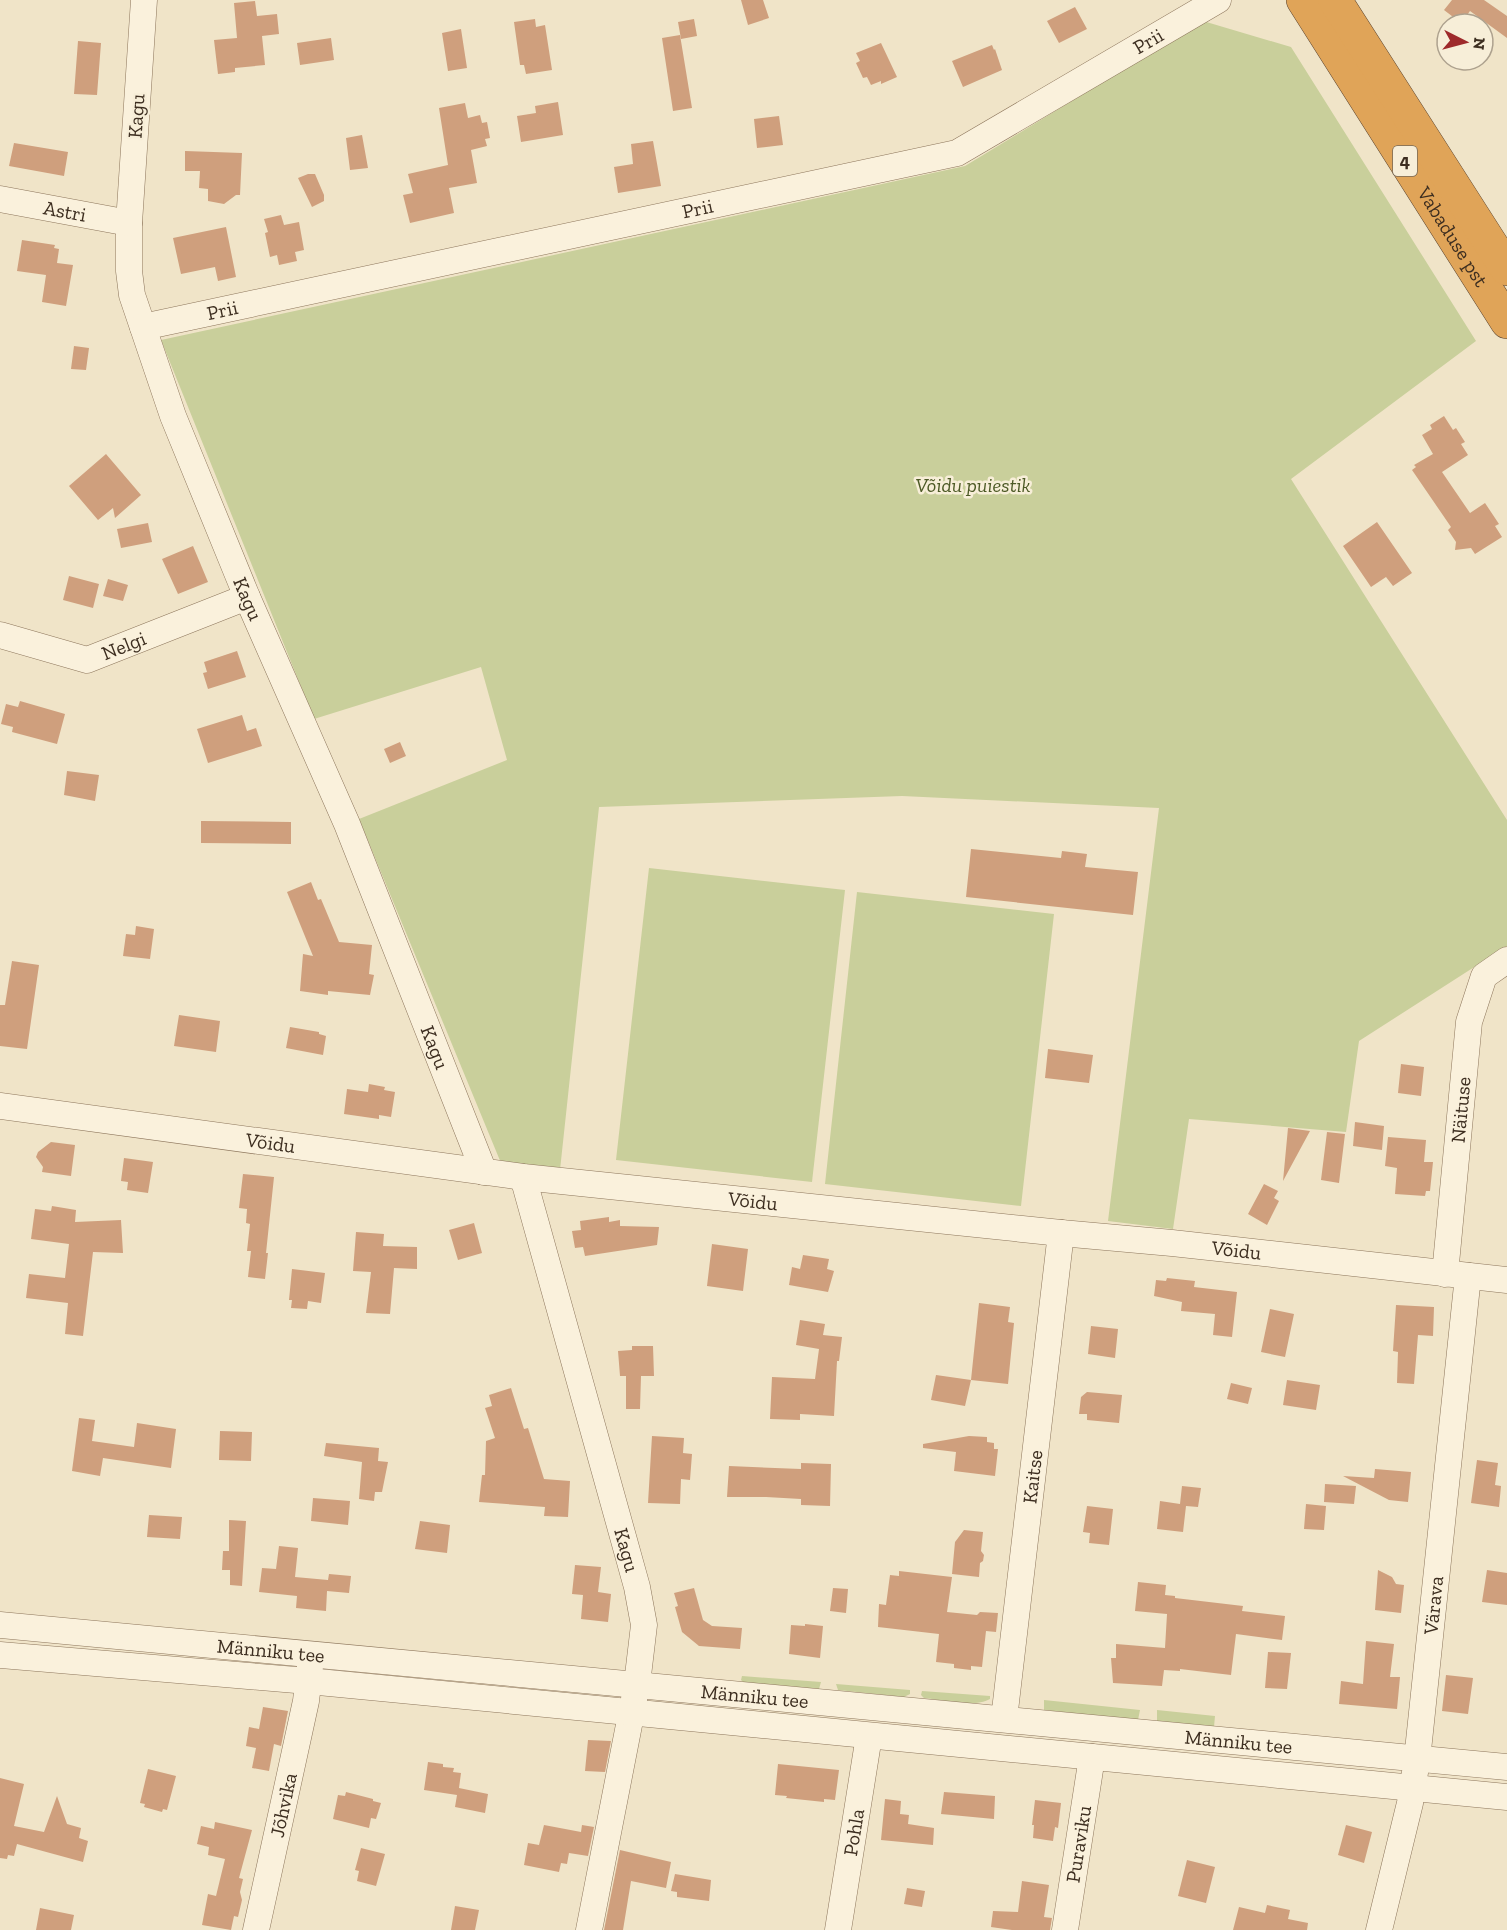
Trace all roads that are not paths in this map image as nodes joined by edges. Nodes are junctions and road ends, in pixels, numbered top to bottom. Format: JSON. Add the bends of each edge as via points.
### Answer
{"nodes":[{"id":1,"x":144,"y":0,"type":"edge"},
{"id":2,"x":1218,"y":0,"type":"edge"},
{"id":3,"x":1303,"y":0,"type":"edge"},
{"id":4,"x":1335,"y":0,"type":"edge"},
{"id":5,"x":0,"y":199,"type":"edge"},
{"id":6,"x":129,"y":223,"type":"junction"},
{"id":7,"x":1507,"y":269,"type":"edge"},
{"id":8,"x":1507,"y":322,"type":"edge"},
{"id":9,"x":143,"y":327,"type":"junction"},
{"id":10,"x":247,"y":597,"type":"junction"},
{"id":11,"x":0,"y":635,"type":"edge"},
{"id":12,"x":1507,"y":960,"type":"edge"},
{"id":13,"x":0,"y":1106,"type":"edge"},
{"id":14,"x":484,"y":1172,"type":"junction"},
{"id":15,"x":523,"y":1177,"type":"junction"},
{"id":16,"x":1061,"y":1233,"type":"junction"},
{"id":17,"x":1456,"y":1275,"type":"junction"},
{"id":18,"x":1507,"y":1280,"type":"edge"},
{"id":19,"x":0,"y":1625,"type":"edge"},
{"id":20,"x":311,"y":1654,"type":"junction"},
{"id":21,"x":0,"y":1655,"type":"edge"},
{"id":22,"x":308,"y":1681,"type":"junction"},
{"id":23,"x":637,"y":1684,"type":"junction"},
{"id":24,"x":633,"y":1713,"type":"junction"},
{"id":25,"x":1004,"y":1719,"type":"junction"},
{"id":26,"x":869,"y":1736,"type":"junction"},
{"id":27,"x":1092,"y":1757,"type":"junction"},
{"id":28,"x":1417,"y":1760,"type":"junction"},
{"id":29,"x":1507,"y":1767,"type":"edge"},
{"id":30,"x":1413,"y":1788,"type":"junction"},
{"id":31,"x":1507,"y":1797,"type":"edge"},
{"id":32,"x":256,"y":1930,"type":"edge"},
{"id":33,"x":589,"y":1930,"type":"edge"},
{"id":34,"x":838,"y":1930,"type":"edge"},
{"id":35,"x":1065,"y":1930,"type":"edge"},
{"id":36,"x":1379,"y":1930,"type":"edge"}],
"edges":[{"from":1,"to":6,"type":"street","name":"Kagu"},
{"from":2,"to":9,"type":"street","name":"Prii","via":[[957,153]]},
{"from":3,"to":8,"type":"highway","name":"Vabaduse pst","number":"4"},
{"from":4,"to":7,"type":"highway","name":"Vabaduse pst","number":"4"},
{"from":5,"to":6,"type":"street","name":"Astri"},
{"from":6,"to":9,"type":"street","name":"Kagu","via":[[132,295]]},
{"from":9,"to":10,"type":"street","name":"Kagu","via":[[173,416]]},
{"from":10,"to":11,"type":"street","name":"Nelgi","via":[[87,660]]},
{"from":10,"to":14,"type":"street","name":"Kagu","via":[[347,824]]},
{"from":12,"to":17,"type":"street","name":"Näituse","via":[[1484,976],[1469,1022]]},
{"from":13,"to":14,"type":"street","name":"Võidu"},
{"from":14,"to":15,"type":"street","name":"Võidu"},
{"from":15,"to":16,"type":"street","name":"Võidu"},
{"from":15,"to":23,"type":"street","name":"Kagu","via":[[638,1587],[644,1625]]},
{"from":16,"to":17,"type":"street","name":"Võidu"},
{"from":16,"to":25,"type":"street","name":"Kaitse"},
{"from":17,"to":18,"type":"street","name":"Võidu"},
{"from":17,"to":28,"type":"street","name":"Värava"},
{"from":19,"to":20,"type":"street","name":"Männiku tee"},
{"from":20,"to":22,"type":"street","name":"Jõhvika"},
{"from":20,"to":23,"type":"street","name":"Männiku tee"},
{"from":21,"to":22,"type":"street","name":"Männiku tee"},
{"from":22,"to":24,"type":"street","name":"Männiku tee"},
{"from":22,"to":32,"type":"street","name":"Jõhvika"},
{"from":23,"to":24,"type":"street","name":"Kagu"},
{"from":23,"to":25,"type":"street","name":"Männiku tee"},
{"from":24,"to":26,"type":"street","name":"Männiku tee"},
{"from":24,"to":33,"type":"street","name":"Kagu"},
{"from":25,"to":28,"type":"street","name":"Männiku tee"},
{"from":26,"to":27,"type":"street","name":"Männiku tee"},
{"from":26,"to":34,"type":"street","name":"Pohla"},
{"from":27,"to":30,"type":"street","name":"Männiku tee"},
{"from":27,"to":35,"type":"street","name":"Puraviku"},
{"from":28,"to":29,"type":"street","name":"Männiku tee"},
{"from":28,"to":30,"type":"street","name":"Värava"},
{"from":30,"to":31,"type":"street","name":"Männiku tee"},
{"from":30,"to":36,"type":"street","name":"Värava"}]}
